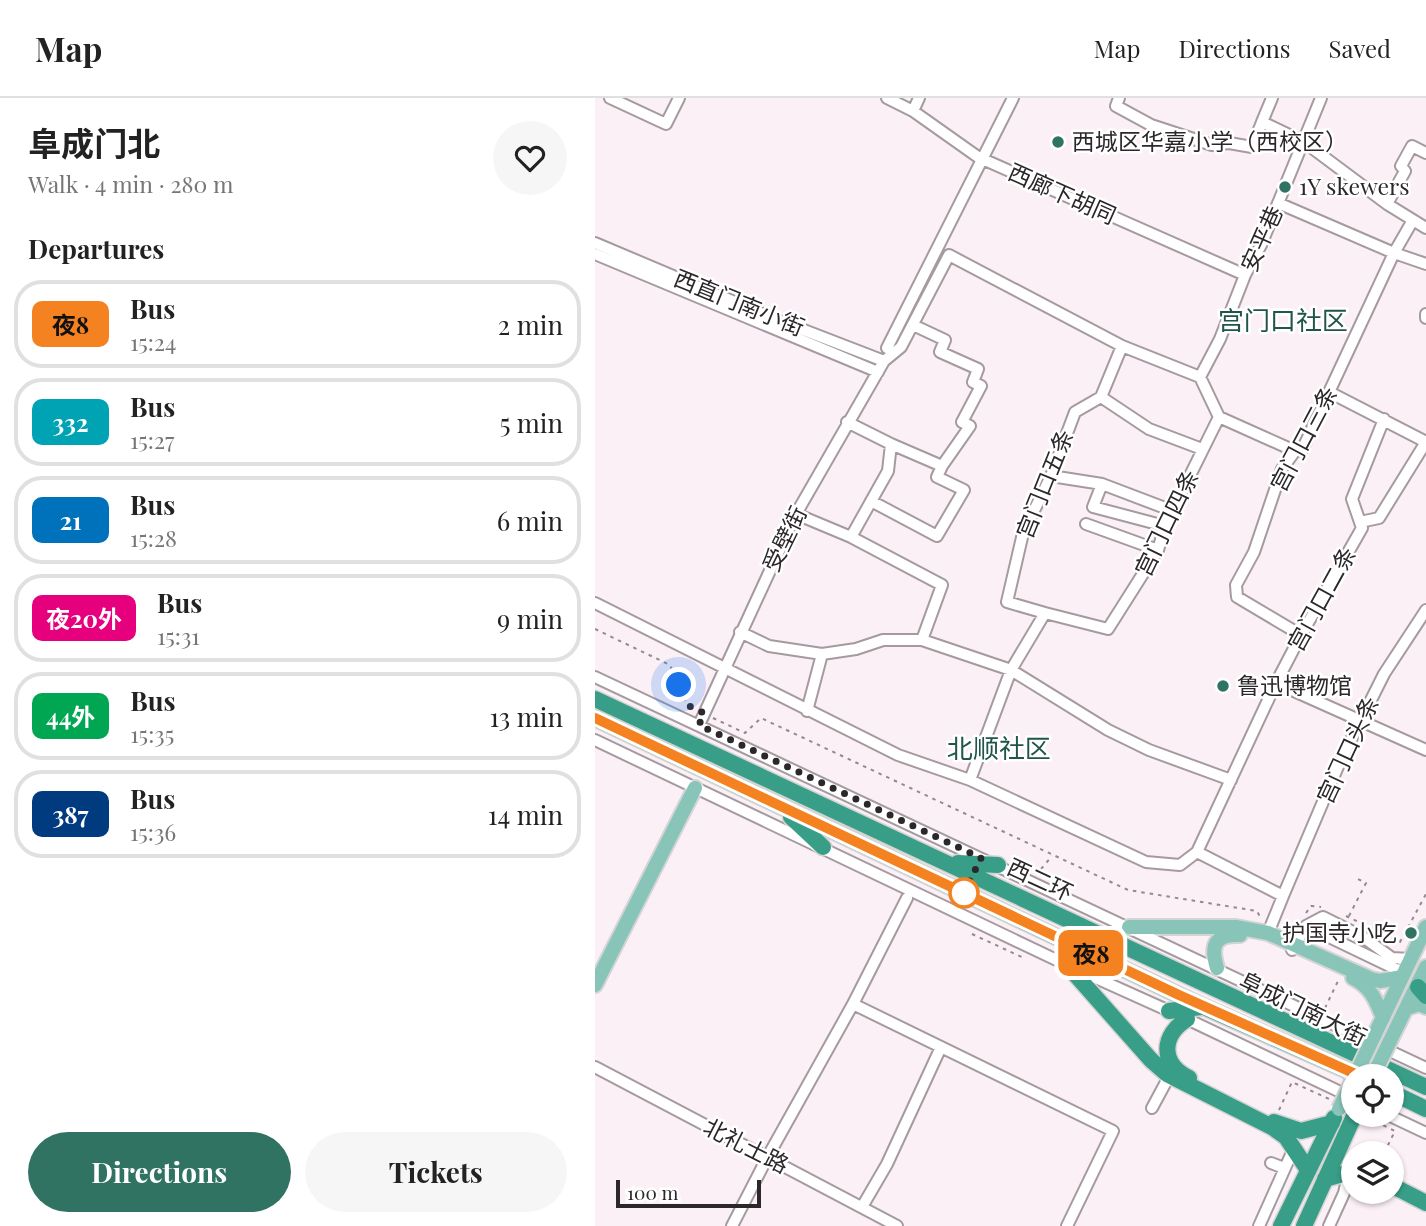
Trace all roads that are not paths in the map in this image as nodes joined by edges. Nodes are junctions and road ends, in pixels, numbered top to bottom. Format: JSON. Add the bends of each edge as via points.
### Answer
{"nodes":[{"id":1,"x":610,"y":98,"type":"edge"},
{"id":2,"x":679,"y":98,"type":"edge"},
{"id":3,"x":887,"y":98,"type":"edge"},
{"id":4,"x":919,"y":98,"type":"edge"},
{"id":5,"x":1013,"y":98,"type":"edge"},
{"id":6,"x":1119,"y":98,"type":"edge"},
{"id":7,"x":1272,"y":98,"type":"edge"},
{"id":8,"x":1321,"y":98,"type":"edge"},
{"id":9,"x":913,"y":111,"type":"junction"},
{"id":10,"x":1262,"y":122,"type":"junction"},
{"id":11,"x":1304,"y":142,"type":"junction"},
{"id":12,"x":1426,"y":153,"type":"edge"},
{"id":13,"x":1278,"y":203,"type":"junction"},
{"id":14,"x":1387,"y":204,"type":"junction"},
{"id":15,"x":1413,"y":220,"type":"junction"},
{"id":16,"x":1426,"y":228,"type":"edge"},
{"id":17,"x":595,"y":243,"type":"edge"},
{"id":18,"x":1394,"y":253,"type":"junction"},
{"id":19,"x":595,"y":254,"type":"edge"},
{"id":20,"x":1426,"y":264,"type":"edge"},
{"id":21,"x":1245,"y":275,"type":"junction"},
{"id":22,"x":913,"y":325,"type":"junction"},
{"id":23,"x":1122,"y":346,"type":"junction"},
{"id":24,"x":887,"y":348,"type":"dead end"},
{"id":25,"x":884,"y":360,"type":"junction"},
{"id":26,"x":878,"y":372,"type":"junction"},
{"id":27,"x":1200,"y":377,"type":"junction"},
{"id":28,"x":1329,"y":392,"type":"junction"},
{"id":29,"x":1101,"y":397,"type":"junction"},
{"id":30,"x":1219,"y":416,"type":"junction"},
{"id":31,"x":1384,"y":419,"type":"junction"},
{"id":32,"x":847,"y":422,"type":"junction"},
{"id":33,"x":1426,"y":442,"type":"edge"},
{"id":34,"x":891,"y":444,"type":"junction"},
{"id":35,"x":1202,"y":449,"type":"junction"},
{"id":36,"x":1295,"y":451,"type":"junction"},
{"id":37,"x":941,"y":466,"type":"junction"},
{"id":38,"x":1051,"y":476,"type":"junction"},
{"id":39,"x":1102,"y":484,"type":"junction"},
{"id":40,"x":871,"y":501,"type":"junction"},
{"id":41,"x":1174,"y":512,"type":"junction"},
{"id":42,"x":796,"y":514,"type":"junction"},
{"id":43,"x":1360,"y":523,"type":"junction"},
{"id":44,"x":1086,"y":524,"type":"dead end"},
{"id":45,"x":1165,"y":526,"type":"junction"},
{"id":46,"x":851,"y":537,"type":"junction"},
{"id":47,"x":1158,"y":550,"type":"junction"},
{"id":48,"x":595,"y":603,"type":"edge"},
{"id":49,"x":1426,"y":611,"type":"edge"},
{"id":50,"x":1045,"y":613,"type":"junction"},
{"id":51,"x":740,"y":632,"type":"junction"},
{"id":52,"x":1301,"y":635,"type":"junction"},
{"id":53,"x":922,"y":640,"type":"junction"},
{"id":54,"x":822,"y":654,"type":"junction"},
{"id":55,"x":725,"y":667,"type":"junction"},
{"id":56,"x":1011,"y":670,"type":"junction"},
{"id":57,"x":595,"y":677,"type":"edge"},
{"id":58,"x":1276,"y":683,"type":"junction"},
{"id":59,"x":595,"y":698,"type":"edge"},
{"id":60,"x":807,"y":710,"type":"junction"},
{"id":61,"x":595,"y":718,"type":"edge"},
{"id":62,"x":1362,"y":721,"type":"junction"},
{"id":63,"x":699,"y":725,"type":"junction"},
{"id":64,"x":595,"y":740,"type":"edge"},
{"id":65,"x":1426,"y":750,"type":"edge"},
{"id":66,"x":970,"y":780,"type":"junction"},
{"id":67,"x":1231,"y":780,"type":"junction"},
{"id":68,"x":695,"y":788,"type":"junction"},
{"id":69,"x":779,"y":806,"type":"junction"},
{"id":70,"x":823,"y":848,"type":"junction"},
{"id":71,"x":1197,"y":852,"type":"junction"},
{"id":72,"x":948,"y":862,"type":"junction"},
{"id":73,"x":998,"y":865,"type":"junction"},
{"id":74,"x":1283,"y":897,"type":"junction"},
{"id":75,"x":907,"y":898,"type":"dead end"},
{"id":76,"x":1305,"y":926,"type":"junction"},
{"id":77,"x":1129,"y":927,"type":"junction"},
{"id":78,"x":1426,"y":927,"type":"edge"},
{"id":79,"x":1269,"y":929,"type":"junction"},
{"id":80,"x":1294,"y":947,"type":"junction"},
{"id":81,"x":1411,"y":958,"type":"junction"},
{"id":82,"x":1067,"y":965,"type":"junction"},
{"id":83,"x":1426,"y":967,"type":"edge"},
{"id":84,"x":1217,"y":968,"type":"junction"},
{"id":85,"x":1403,"y":975,"type":"junction"},
{"id":86,"x":595,"y":985,"type":"edge"},
{"id":87,"x":1422,"y":991,"type":"edge"},
{"id":88,"x":853,"y":1004,"type":"junction"},
{"id":89,"x":1204,"y":1007,"type":"junction"},
{"id":90,"x":1426,"y":1007,"type":"edge"},
{"id":91,"x":1406,"y":1008,"type":"junction"},
{"id":92,"x":1169,"y":1011,"type":"junction"},
{"id":93,"x":1383,"y":1018,"type":"junction"},
{"id":94,"x":1187,"y":1019,"type":"junction"},
{"id":95,"x":941,"y":1047,"type":"junction"},
{"id":96,"x":1362,"y":1064,"type":"edge"},
{"id":97,"x":1379,"y":1064,"type":"edge"},
{"id":98,"x":595,"y":1067,"type":"edge"},
{"id":99,"x":1426,"y":1068,"type":"edge"},
{"id":100,"x":1341,"y":1071,"type":"edge"},
{"id":101,"x":1166,"y":1082,"type":"dead end"},
{"id":102,"x":1426,"y":1087,"type":"edge"},
{"id":103,"x":1341,"y":1092,"type":"edge"},
{"id":104,"x":1404,"y":1098,"type":"edge"},
{"id":105,"x":1152,"y":1108,"type":"dead end"},
{"id":106,"x":1426,"y":1109,"type":"edge"},
{"id":107,"x":1341,"y":1115,"type":"edge"},
{"id":108,"x":1341,"y":1119,"type":"edge"},
{"id":109,"x":1404,"y":1123,"type":"edge"},
{"id":110,"x":1346,"y":1127,"type":"edge"},
{"id":111,"x":1346,"y":1133,"type":"junction"},
{"id":112,"x":1426,"y":1133,"type":"edge"},
{"id":113,"x":1350,"y":1141,"type":"edge"},
{"id":114,"x":1294,"y":1148,"type":"junction"},
{"id":115,"x":767,"y":1158,"type":"junction"},
{"id":116,"x":1271,"y":1163,"type":"dead end"},
{"id":117,"x":1285,"y":1168,"type":"junction"},
{"id":118,"x":1308,"y":1170,"type":"junction"},
{"id":119,"x":1341,"y":1173,"type":"edge"},
{"id":120,"x":1325,"y":1179,"type":"junction"},
{"id":121,"x":1404,"y":1182,"type":"edge"},
{"id":122,"x":1404,"y":1192,"type":"edge"},
{"id":123,"x":1426,"y":1192,"type":"edge"},
{"id":124,"x":1341,"y":1200,"type":"edge"},
{"id":125,"x":1426,"y":1203,"type":"edge"},
{"id":126,"x":862,"y":1207,"type":"junction"},
{"id":127,"x":732,"y":1226,"type":"edge"},
{"id":128,"x":897,"y":1226,"type":"edge"},
{"id":129,"x":1067,"y":1226,"type":"edge"},
{"id":130,"x":1259,"y":1226,"type":"edge"},
{"id":131,"x":1281,"y":1226,"type":"edge"},
{"id":132,"x":1304,"y":1226,"type":"edge"},
{"id":133,"x":1329,"y":1226,"type":"edge"}],
"edges":[{"from":1,"to":2,"type":"street","via":[[666,124]]},
{"from":3,"to":9,"type":"street","name":"西廊下胡同"},
{"from":4,"to":9,"type":"street"},
{"from":5,"to":24,"type":"street"},
{"from":6,"to":10,"type":"street","via":[[1116,106],[1151,125],[1213,145],[1252,147]]},
{"from":7,"to":10,"type":"street"},
{"from":8,"to":11,"type":"street","name":"安平巷"},
{"from":9,"to":21,"type":"street","name":"西廊下胡同","via":[[978,157]]},
{"from":10,"to":11,"type":"street"},
{"from":11,"to":13,"type":"street","name":"安平巷"},
{"from":11,"to":14,"type":"street"},
{"from":12,"to":14,"type":"street","via":[[1412,146]]},
{"from":13,"to":18,"type":"street"},
{"from":13,"to":21,"type":"street","name":"安平巷"},
{"from":14,"to":15,"type":"street"},
{"from":15,"to":16,"type":"street"},
{"from":15,"to":18,"type":"street","name":"宫门口三条"},
{"from":17,"to":25,"type":"street","name":"西直门南小街"},
{"from":18,"to":20,"type":"street"},
{"from":18,"to":28,"type":"street","name":"宫门口三条"},
{"from":19,"to":26,"type":"street","name":"西直门南小街"},
{"from":21,"to":27,"type":"street","name":"安平巷"},
{"from":22,"to":23,"type":"street","name":"受壁街","via":[[949,255]]},
{"from":22,"to":25,"type":"street","name":"受壁街","via":[[901,347]]},
{"from":22,"to":37,"type":"street","via":[[945,340],[940,352],[978,369],[973,382],[981,386],[962,422],[970,426]]},
{"from":23,"to":27,"type":"street"},
{"from":23,"to":29,"type":"street"},
{"from":25,"to":26,"type":"street","name":"受壁街"},
{"from":26,"to":32,"type":"street","name":"受壁街"},
{"from":27,"to":30,"type":"street"},
{"from":28,"to":31,"type":"street"},
{"from":28,"to":36,"type":"street","name":"宫门口三条","via":[[1302,450]]},
{"from":29,"to":35,"type":"street","via":[[1149,429]]},
{"from":29,"to":38,"type":"street","name":"宫门口五条","via":[[1075,412]]},
{"from":30,"to":35,"type":"street","name":"宫门口四条"},
{"from":30,"to":36,"type":"street"},
{"from":31,"to":33,"type":"street"},
{"from":31,"to":43,"type":"street","name":"宫门口二条","via":[[1352,499]]},
{"from":32,"to":34,"type":"street"},
{"from":32,"to":42,"type":"street","name":"受壁街"},
{"from":33,"to":43,"type":"street","via":[[1379,518]]},
{"from":34,"to":37,"type":"street"},
{"from":34,"to":40,"type":"street","via":[[888,471]]},
{"from":35,"to":41,"type":"street","name":"宫门口四条"},
{"from":36,"to":52,"type":"street","name":"宫门口三条","via":[[1282,469],[1254,552],[1234,592]]},
{"from":37,"to":40,"type":"street","via":[[937,477],[964,490],[937,536]]},
{"from":38,"to":39,"type":"street"},
{"from":38,"to":50,"type":"street","name":"宫门口五条","via":[[1023,533],[1007,602]]},
{"from":39,"to":41,"type":"street"},
{"from":39,"to":45,"type":"street","via":[[1093,507]]},
{"from":40,"to":46,"type":"street"},
{"from":41,"to":45,"type":"street","name":"宫门口四条"},
{"from":42,"to":46,"type":"street"},
{"from":42,"to":51,"type":"street","name":"受壁街"},
{"from":43,"to":52,"type":"street","name":"宫门口二条","via":[[1362,528]]},
{"from":44,"to":47,"type":"street"},
{"from":45,"to":47,"type":"street","name":"宫门口四条"},
{"from":46,"to":53,"type":"street","via":[[942,584]]},
{"from":47,"to":50,"type":"street","name":"宫门口四条","via":[[1108,629]]},
{"from":48,"to":55,"type":"street"},
{"from":49,"to":62,"type":"street","name":"宫门口头条","via":[[1384,674]]},
{"from":50,"to":56,"type":"street"},
{"from":51,"to":54,"type":"street","via":[[769,646]]},
{"from":51,"to":55,"type":"street","name":"受壁街"},
{"from":52,"to":58,"type":"street","name":"宫门口二条"},
{"from":53,"to":54,"type":"street","via":[[883,640]]},
{"from":53,"to":56,"type":"street"},
{"from":54,"to":60,"type":"street"},
{"from":55,"to":60,"type":"street"},
{"from":55,"to":63,"type":"street","name":"受壁街"},
{"from":56,"to":66,"type":"street"},
{"from":56,"to":67,"type":"street","via":[[1108,730]]},
{"from":57,"to":63,"type":"street","name":"阜成门南大街"},
{"from":58,"to":62,"type":"street"},
{"from":58,"to":67,"type":"street","name":"宫门口二条"},
{"from":59,"to":72,"type":"highway","name":"西二环"},
{"from":60,"to":66,"type":"street","via":[[898,755]]},
{"from":61,"to":69,"type":"highway","name":"西二环"},
{"from":62,"to":65,"type":"street"},
{"from":62,"to":74,"type":"street","name":"宫门口头条"},
{"from":63,"to":73,"type":"street","name":"阜成门南大街"},
{"from":64,"to":68,"type":"street"},
{"from":66,"to":71,"type":"street","via":[[1146,862],[1180,865]]},
{"from":67,"to":71,"type":"street","name":"宫门口二条"},
{"from":68,"to":70,"type":"street"},
{"from":68,"to":86,"type":"main road"},
{"from":69,"to":70,"type":"highway"},
{"from":69,"to":89,"type":"highway","name":"西二环"},
{"from":70,"to":82,"type":"street"},
{"from":71,"to":74,"type":"street"},
{"from":72,"to":73,"type":"highway"},
{"from":72,"to":102,"type":"highway","name":"西二环"},
{"from":73,"to":77,"type":"street","name":"阜成门南大街"},
{"from":74,"to":79,"type":"street","name":"宫门口头条"},
{"from":75,"to":88,"type":"street"},
{"from":76,"to":80,"type":"street"},
{"from":76,"to":81,"type":"street","via":[[1323,917],[1363,937],[1391,958]]},
{"from":76,"to":85,"type":"street"},
{"from":77,"to":79,"type":"main road"},
{"from":77,"to":84,"type":"street","name":"阜成门南大街"},
{"from":78,"to":81,"type":"main road"},
{"from":79,"to":80,"type":"main road"},
{"from":80,"to":84,"type":"main road","via":[[1227,934],[1216,941],[1212,953]]},
{"from":80,"to":85,"type":"main road","via":[[1371,979]]},
{"from":80,"to":93,"type":"main road","via":[[1368,987]]},
{"from":81,"to":85,"type":"main road"},
{"from":82,"to":92,"type":"street"},
{"from":82,"to":114,"type":"highway","via":[[1167,1074],[1272,1127]]},
{"from":83,"to":87,"type":"main road"},
{"from":84,"to":99,"type":"street","name":"阜成门南大街"},
{"from":85,"to":93,"type":"main road"},
{"from":87,"to":91,"type":"main road"},
{"from":88,"to":95,"type":"street"},
{"from":88,"to":115,"type":"street"},
{"from":89,"to":92,"type":"highway"},
{"from":89,"to":100,"type":"highway","name":"西二环"},
{"from":90,"to":91,"type":"main road"},
{"from":91,"to":97,"type":"main road","bridge":true},
{"from":92,"to":94,"type":"street"},
{"from":93,"to":96,"type":"main road","bridge":true},
{"from":94,"to":103,"type":"street"},
{"from":94,"to":107,"type":"highway","via":[[1175,1027],[1167,1042],[1169,1059],[1179,1073],[1291,1129],[1314,1129]]},
{"from":95,"to":126,"type":"street"},
{"from":95,"to":129,"type":"street","via":[[1113,1131]]},
{"from":98,"to":115,"type":"street","name":"北礼士路"},
{"from":101,"to":105,"type":"street"},
{"from":104,"to":106,"type":"highway"},
{"from":108,"to":118,"type":"highway"},
{"from":109,"to":112,"type":"street"},
{"from":110,"to":111,"type":"highway"},
{"from":111,"to":113,"type":"highway"},
{"from":111,"to":120,"type":"highway"},
{"from":114,"to":117,"type":"street"},
{"from":114,"to":118,"type":"highway"},
{"from":115,"to":126,"type":"street","name":"北礼士路"},
{"from":115,"to":127,"type":"street"},
{"from":116,"to":117,"type":"street"},
{"from":117,"to":130,"type":"street"},
{"from":118,"to":131,"type":"highway"},
{"from":119,"to":120,"type":"highway"},
{"from":120,"to":132,"type":"highway"},
{"from":121,"to":123,"type":"highway"},
{"from":122,"to":125,"type":"highway"},
{"from":124,"to":133,"type":"street"},
{"from":126,"to":128,"type":"street","name":"北礼士路"}]}
